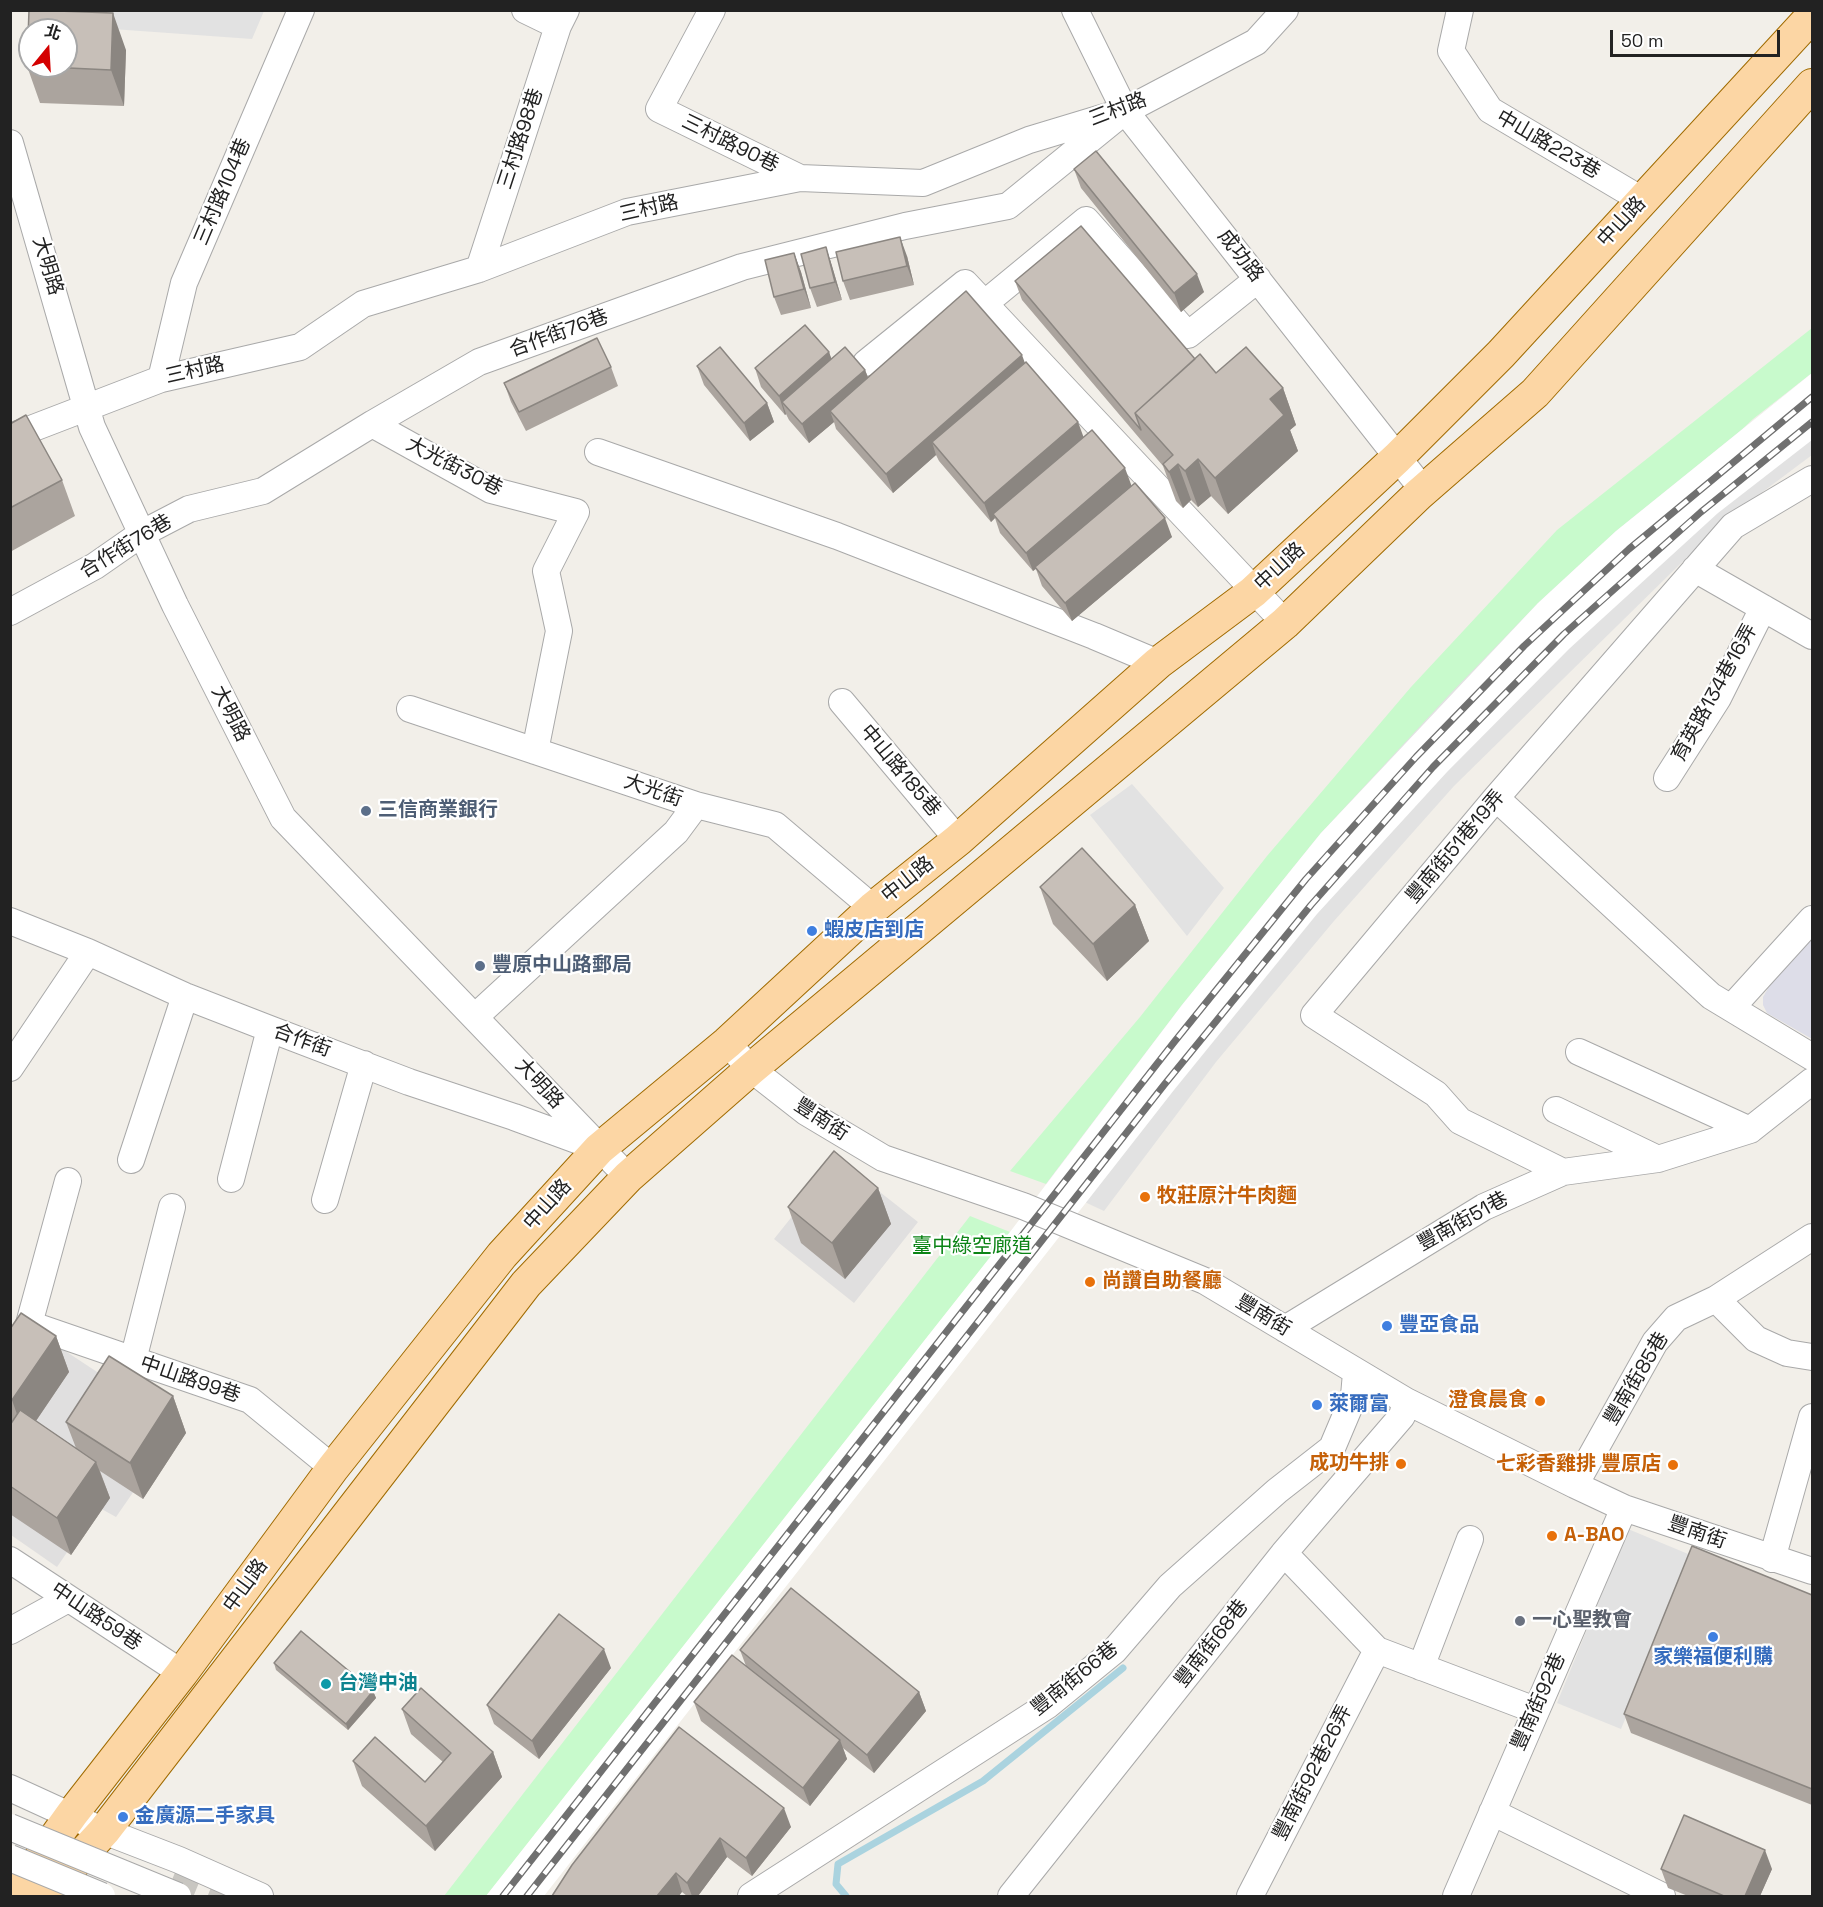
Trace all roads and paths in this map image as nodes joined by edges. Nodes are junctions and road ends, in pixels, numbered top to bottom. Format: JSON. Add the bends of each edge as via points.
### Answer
{"nodes":[{"id":1,"x":301,"y":10,"type":"edge"},
{"id":2,"x":525,"y":10,"type":"edge"},
{"id":3,"x":712,"y":10,"type":"edge"},
{"id":4,"x":1075,"y":10,"type":"edge"},
{"id":5,"x":1285,"y":10,"type":"edge"},
{"id":6,"x":1460,"y":10,"type":"edge"},
{"id":7,"x":1812,"y":16,"type":"edge"},
{"id":8,"x":562,"y":18,"type":"edge"},
{"id":9,"x":1812,"y":86,"type":"edge"},
{"id":10,"x":1125,"y":111,"type":"junction"},
{"id":11,"x":10,"y":143,"type":"edge"},
{"id":12,"x":800,"y":178,"type":"junction"},
{"id":13,"x":1642,"y":200,"type":"junction"},
{"id":14,"x":479,"y":269,"type":"junction"},
{"id":15,"x":1258,"y":279,"type":"junction"},
{"id":16,"x":984,"y":304,"type":"junction"},
{"id":17,"x":866,"y":363,"type":"dead end"},
{"id":18,"x":161,"y":378,"type":"junction"},
{"id":19,"x":86,"y":409,"type":"junction"},
{"id":20,"x":372,"y":424,"type":"junction"},
{"id":21,"x":10,"y":437,"type":"edge"},
{"id":22,"x":598,"y":452,"type":"dead end"},
{"id":23,"x":1396,"y":458,"type":"junction"},
{"id":24,"x":1812,"y":479,"type":"edge"},
{"id":25,"x":1424,"y":491,"type":"junction"},
{"id":26,"x":141,"y":534,"type":"junction"},
{"id":27,"x":1695,"y":569,"type":"junction"},
{"id":28,"x":1253,"y":592,"type":"junction"},
{"id":29,"x":1763,"y":608,"type":"junction"},
{"id":30,"x":10,"y":612,"type":"edge"},
{"id":31,"x":1285,"y":623,"type":"junction"},
{"id":32,"x":1812,"y":636,"type":"edge"},
{"id":33,"x":1158,"y":663,"type":"junction"},
{"id":34,"x":842,"y":702,"type":"dead end"},
{"id":35,"x":410,"y":709,"type":"dead end"},
{"id":36,"x":535,"y":751,"type":"junction"},
{"id":37,"x":1667,"y":778,"type":"dead end"},
{"id":38,"x":1496,"y":798,"type":"junction"},
{"id":39,"x":696,"y":805,"type":"junction"},
{"id":40,"x":958,"y":840,"type":"junction"},
{"id":41,"x":873,"y":908,"type":"junction"},
{"id":42,"x":1812,"y":919,"type":"edge"},
{"id":43,"x":10,"y":921,"type":"edge"},
{"id":44,"x":88,"y":952,"type":"junction"},
{"id":45,"x":185,"y":996,"type":"junction"},
{"id":46,"x":1732,"y":1007,"type":"junction"},
{"id":47,"x":476,"y":1016,"type":"junction"},
{"id":48,"x":270,"y":1029,"type":"junction"},
{"id":49,"x":727,"y":1042,"type":"junction"},
{"id":50,"x":1579,"y":1052,"type":"dead end"},
{"id":51,"x":1812,"y":1057,"type":"edge"},
{"id":52,"x":364,"y":1064,"type":"junction"},
{"id":53,"x":10,"y":1068,"type":"edge"},
{"id":54,"x":751,"y":1069,"type":"junction"},
{"id":55,"x":1812,"y":1081,"type":"edge"},
{"id":56,"x":1556,"y":1110,"type":"dead end"},
{"id":57,"x":1750,"y":1130,"type":"junction"},
{"id":58,"x":599,"y":1149,"type":"junction"},
{"id":59,"x":131,"y":1160,"type":"dead end"},
{"id":60,"x":1658,"y":1160,"type":"junction"},
{"id":61,"x":1563,"y":1172,"type":"junction"},
{"id":62,"x":628,"y":1177,"type":"junction"},
{"id":63,"x":231,"y":1179,"type":"dead end"},
{"id":64,"x":68,"y":1181,"type":"dead end"},
{"id":65,"x":325,"y":1200,"type":"dead end"},
{"id":66,"x":172,"y":1207,"type":"dead end"},
{"id":67,"x":1812,"y":1237,"type":"edge"},
{"id":68,"x":1716,"y":1299,"type":"junction"},
{"id":69,"x":1285,"y":1329,"type":"junction"},
{"id":70,"x":1812,"y":1357,"type":"edge"},
{"id":71,"x":134,"y":1360,"type":"junction"},
{"id":72,"x":1356,"y":1373,"type":"junction"},
{"id":73,"x":1406,"y":1401,"type":"junction"},
{"id":74,"x":1812,"y":1417,"type":"edge"},
{"id":75,"x":333,"y":1468,"type":"junction"},
{"id":76,"x":1575,"y":1485,"type":"junction"},
{"id":77,"x":1624,"y":1508,"type":"junction"},
{"id":78,"x":1470,"y":1539,"type":"dead end"},
{"id":79,"x":1284,"y":1553,"type":"junction"},
{"id":80,"x":1772,"y":1559,"type":"junction"},
{"id":81,"x":10,"y":1560,"type":"edge"},
{"id":82,"x":1812,"y":1571,"type":"edge"},
{"id":83,"x":68,"y":1599,"type":"junction"},
{"id":84,"x":10,"y":1630,"type":"edge"},
{"id":85,"x":1377,"y":1650,"type":"junction"},
{"id":86,"x":1421,"y":1667,"type":"junction"},
{"id":87,"x":182,"y":1673,"type":"junction"},
{"id":88,"x":1535,"y":1710,"type":"junction"},
{"id":89,"x":10,"y":1788,"type":"edge"},
{"id":90,"x":1491,"y":1812,"type":"junction"},
{"id":91,"x":72,"y":1814,"type":"junction"},
{"id":92,"x":10,"y":1827,"type":"edge"},
{"id":93,"x":104,"y":1831,"type":"junction"},
{"id":94,"x":10,"y":1858,"type":"edge"},
{"id":95,"x":176,"y":1886,"type":"edge"},
{"id":96,"x":23,"y":1894,"type":"edge"},
{"id":97,"x":1022,"y":1894,"type":"edge"},
{"id":98,"x":102,"y":1896,"type":"edge"},
{"id":99,"x":260,"y":1896,"type":"edge"},
{"id":100,"x":750,"y":1896,"type":"edge"},
{"id":101,"x":1250,"y":1896,"type":"edge"},
{"id":102,"x":1456,"y":1896,"type":"edge"},
{"id":103,"x":1662,"y":1896,"type":"edge"}],
"edges":[{"from":1,"to":18,"type":"street","name":"三村路104巷","via":[[184,283]]},
{"from":2,"to":8,"type":"street"},
{"from":3,"to":12,"type":"street","name":"三村路90巷","via":[[659,109]]},
{"from":4,"to":10,"type":"street","name":"成功路"},
{"from":5,"to":10,"type":"street","name":"三村路","via":[[1256,42]]},
{"from":6,"to":13,"type":"street","name":"中山路223巷","via":[[1451,51],[1490,110]]},
{"from":7,"to":13,"type":"main road","name":"中山路"},
{"from":8,"to":14,"type":"street","name":"三村路98巷"},
{"from":9,"to":25,"type":"main road","name":"中山路","via":[[1535,393]]},
{"from":10,"to":12,"type":"street","name":"三村路","via":[[1029,140],[923,183]]},
{"from":10,"to":15,"type":"street","name":"成功路"},
{"from":10,"to":20,"type":"street","name":"合作街76巷","via":[[1008,206],[905,226],[742,267],[479,362]]},
{"from":11,"to":19,"type":"street","name":"大明路"},
{"from":12,"to":14,"type":"street","name":"三村路","via":[[627,212]]},
{"from":13,"to":23,"type":"main road","name":"中山路","via":[[1501,354]]},
{"from":14,"to":18,"type":"street","name":"三村路","via":[[363,304],[300,347]]},
{"from":15,"to":16,"type":"street","via":[[1188,335],[1086,220]]},
{"from":15,"to":23,"type":"street","name":"成功路"},
{"from":16,"to":17,"type":"street","via":[[965,283]]},
{"from":16,"to":28,"type":"street"},
{"from":18,"to":19,"type":"street","name":"三村路"},
{"from":19,"to":21,"type":"street","name":"三村路"},
{"from":19,"to":26,"type":"street","name":"大明路"},
{"from":20,"to":26,"type":"street","name":"合作街76巷","via":[[263,491],[189,509]]},
{"from":20,"to":36,"type":"street","name":"大光街30巷","via":[[491,490],[576,512],[546,571],[559,631]]},
{"from":22,"to":33,"type":"street","via":[[837,536]]},
{"from":23,"to":25,"type":"street","name":"成功路"},
{"from":23,"to":28,"type":"main road","name":"中山路"},
{"from":24,"to":27,"type":"street","name":"豐南街51巷19弄","via":[[1732,526]]},
{"from":25,"to":31,"type":"main road","name":"中山路"},
{"from":26,"to":30,"type":"street","name":"合作街76巷","via":[[95,566]]},
{"from":26,"to":47,"type":"street","name":"大明路","via":[[283,818]]},
{"from":27,"to":29,"type":"street","name":"育英路134巷16弄"},
{"from":27,"to":38,"type":"street","name":"豐南街51巷19弄"},
{"from":28,"to":31,"type":"street"},
{"from":28,"to":33,"type":"main road","name":"中山路"},
{"from":29,"to":32,"type":"street","name":"育英路134巷16弄"},
{"from":29,"to":37,"type":"street","name":"育英路134巷16弄","via":[[1718,698]]},
{"from":31,"to":54,"type":"main road","name":"中山路"},
{"from":33,"to":40,"type":"main road","name":"中山路"},
{"from":34,"to":40,"type":"street","name":"中山路185巷"},
{"from":35,"to":36,"type":"street","name":"大光街"},
{"from":36,"to":39,"type":"street","name":"大光街"},
{"from":38,"to":46,"type":"street","via":[[1711,996]]},
{"from":38,"to":61,"type":"street","name":"豐南街51巷19弄","via":[[1314,1015],[1436,1094],[1460,1121]]},
{"from":39,"to":41,"type":"street","name":"大光街","via":[[775,825]]},
{"from":39,"to":47,"type":"street","via":[[676,832]]},
{"from":40,"to":41,"type":"main road","name":"中山路"},
{"from":41,"to":49,"type":"main road","name":"中山路"},
{"from":42,"to":46,"type":"street"},
{"from":43,"to":44,"type":"street","name":"合作街"},
{"from":44,"to":45,"type":"street","name":"合作街"},
{"from":44,"to":53,"type":"street"},
{"from":45,"to":48,"type":"street","name":"合作街"},
{"from":45,"to":59,"type":"street"},
{"from":46,"to":51,"type":"street"},
{"from":47,"to":58,"type":"street","name":"大明路"},
{"from":48,"to":52,"type":"street","name":"合作街"},
{"from":48,"to":63,"type":"street"},
{"from":49,"to":54,"type":"street","name":"豐南街"},
{"from":49,"to":58,"type":"main road","name":"中山路"},
{"from":50,"to":57,"type":"street"},
{"from":52,"to":58,"type":"street","name":"合作街"},
{"from":52,"to":65,"type":"street"},
{"from":54,"to":62,"type":"main road","name":"中山路"},
{"from":54,"to":69,"type":"street","name":"豐南街","via":[[806,1113],[883,1158],[1023,1206],[1205,1281]]},
{"from":55,"to":57,"type":"street","name":"豐南街51巷"},
{"from":56,"to":60,"type":"street"},
{"from":57,"to":60,"type":"street","name":"豐南街51巷"},
{"from":58,"to":62,"type":"street","name":"大明路"},
{"from":58,"to":75,"type":"main road","name":"中山路","via":[[502,1255]]},
{"from":60,"to":61,"type":"street","name":"豐南街51巷"},
{"from":61,"to":69,"type":"street","name":"豐南街51巷","via":[[1484,1207]]},
{"from":62,"to":93,"type":"main road","name":"中山路","via":[[526,1284]]},
{"from":64,"to":71,"type":"street","name":"中山路99巷","via":[[29,1324]]},
{"from":66,"to":71,"type":"street"},
{"from":67,"to":68,"type":"street","name":"豐南街85巷"},
{"from":68,"to":70,"type":"street","via":[[1756,1339],[1787,1353]]},
{"from":68,"to":76,"type":"street","name":"豐南街85巷","via":[[1676,1318],[1655,1342]]},
{"from":69,"to":72,"type":"street","name":"豐南街"},
{"from":71,"to":75,"type":"street","name":"中山路99巷","via":[[250,1400]]},
{"from":72,"to":73,"type":"street","name":"豐南街"},
{"from":72,"to":100,"type":"street","name":"豐南街66巷","via":[[1354,1396],[1332,1448],[1170,1586],[1114,1651],[1048,1705]]},
{"from":73,"to":76,"type":"street","name":"豐南街"},
{"from":73,"to":79,"type":"street","name":"豐南街68巷","via":[[1402,1416]]},
{"from":74,"to":80,"type":"street"},
{"from":75,"to":87,"type":"main road","name":"中山路"},
{"from":76,"to":77,"type":"street","name":"豐南街"},
{"from":77,"to":80,"type":"street","name":"豐南街"},
{"from":77,"to":88,"type":"street","name":"豐南街92巷"},
{"from":78,"to":86,"type":"street"},
{"from":79,"to":85,"type":"street"},
{"from":79,"to":97,"type":"street","name":"豐南街68巷"},
{"from":80,"to":82,"type":"street","name":"豐南街"},
{"from":81,"to":83,"type":"street","name":"中山路59巷"},
{"from":83,"to":84,"type":"street"},
{"from":83,"to":87,"type":"street","name":"中山路59巷"},
{"from":85,"to":86,"type":"street"},
{"from":85,"to":101,"type":"street","name":"豐南街92巷26弄"},
{"from":86,"to":88,"type":"street"},
{"from":87,"to":91,"type":"main road","name":"中山路"},
{"from":88,"to":90,"type":"street","name":"豐南街92巷"},
{"from":89,"to":91,"type":"street"},
{"from":90,"to":102,"type":"street","name":"豐南街92巷"},
{"from":90,"to":103,"type":"street"},
{"from":91,"to":93,"type":"street"},
{"from":91,"to":96,"type":"main road","name":"中山路"},
{"from":92,"to":95,"type":"street","bridge":true},
{"from":93,"to":95,"type":"street"},
{"from":93,"to":96,"type":"main road","name":"中山路"},
{"from":93,"to":99,"type":"street"},
{"from":94,"to":98,"type":"street","bridge":true}]}
